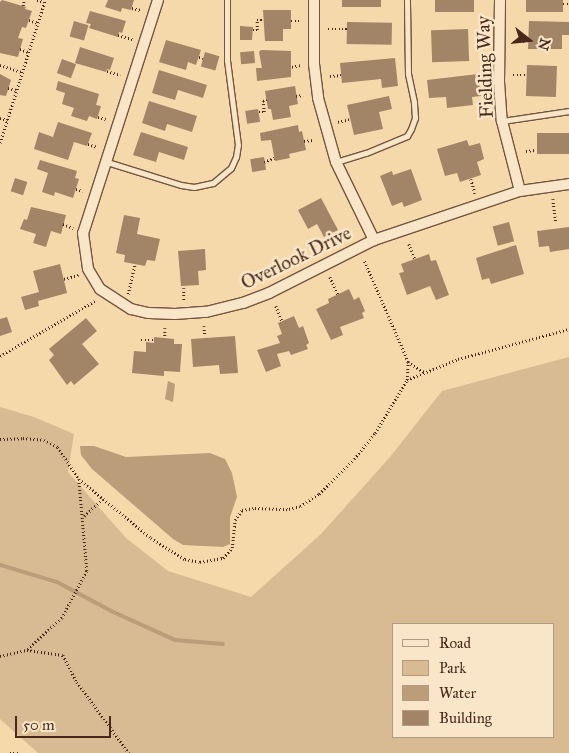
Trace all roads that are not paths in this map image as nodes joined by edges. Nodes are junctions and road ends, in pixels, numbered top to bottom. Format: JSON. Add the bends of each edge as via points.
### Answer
{"nodes":[{"id":1,"x":158,"y":0,"type":"edge"},
{"id":2,"x":227,"y":0,"type":"edge"},
{"id":3,"x":314,"y":0,"type":"edge"},
{"id":4,"x":408,"y":0,"type":"edge"},
{"id":5,"x":500,"y":0,"type":"edge"},
{"id":6,"x":569,"y":111,"type":"edge"},
{"id":7,"x":502,"y":121,"type":"junction"},
{"id":8,"x":107,"y":162,"type":"junction"},
{"id":9,"x":336,"y":162,"type":"junction"},
{"id":10,"x":569,"y":184,"type":"edge"},
{"id":11,"x":520,"y":191,"type":"junction"},
{"id":12,"x":374,"y":240,"type":"junction"}],
"edges":[{"from":1,"to":8,"type":"street","name":"Overlook Drive"},
{"from":2,"to":8,"type":"lane","via":[[228,67],[238,145],[231,168],[213,183],[194,187]]},
{"from":3,"to":9,"type":"street","via":[[314,64],[318,98]]},
{"from":4,"to":9,"type":"lane","via":[[408,74],[415,118],[411,129],[407,136]]},
{"from":5,"to":7,"type":"street","name":"Fielding Way"},
{"from":6,"to":7,"type":"lane"},
{"from":7,"to":11,"type":"street","name":"Fielding Way"},
{"from":8,"to":12,"type":"street","name":"Overlook Drive","via":[[83,233],[84,254],[88,269],[100,289],[131,309],[149,313],[206,312],[243,303]]},
{"from":9,"to":12,"type":"street"},
{"from":10,"to":11,"type":"street","name":"Overlook Drive"},
{"from":11,"to":12,"type":"street","name":"Overlook Drive"}]}
